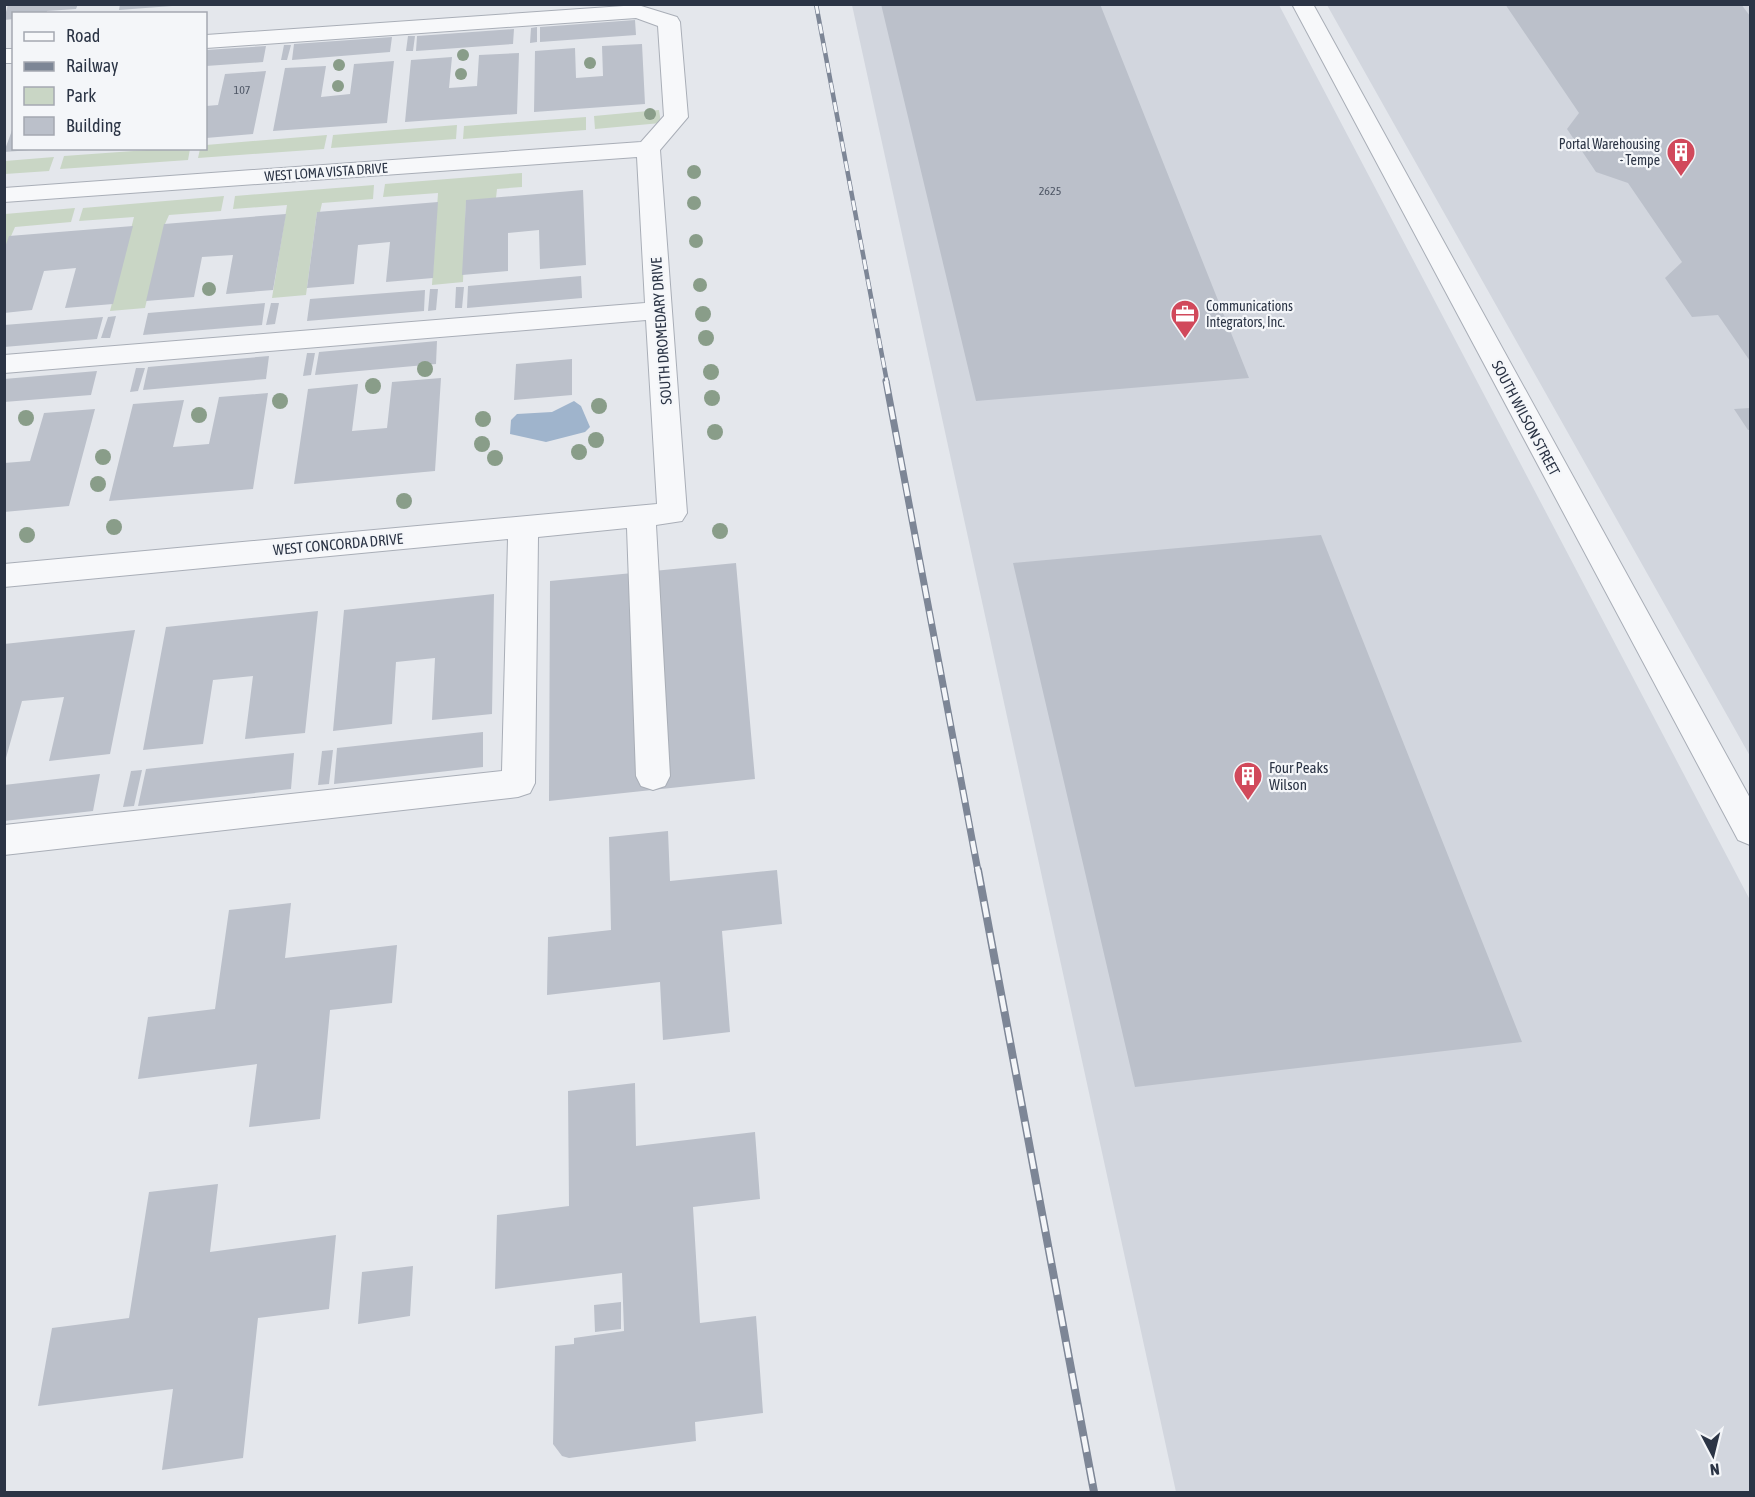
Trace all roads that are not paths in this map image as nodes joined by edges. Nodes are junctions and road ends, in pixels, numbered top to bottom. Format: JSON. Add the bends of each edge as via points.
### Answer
{"nodes":[{"id":1,"x":1302,"y":4,"type":"edge"},
{"id":2,"x":207,"y":42,"type":"edge"},
{"id":3,"x":648,"y":149,"type":"junction"},
{"id":4,"x":4,"y":195,"type":"edge"},
{"id":5,"x":660,"y":310,"type":"junction"},
{"id":6,"x":4,"y":364,"type":"edge"},
{"id":7,"x":672,"y":513,"type":"joint"},
{"id":8,"x":641,"y":516,"type":"junction"},
{"id":9,"x":523,"y":526,"type":"junction"},
{"id":10,"x":4,"y":576,"type":"edge"},
{"id":11,"x":653,"y":777,"type":"dead end"},
{"id":12,"x":1750,"y":830,"type":"edge"},
{"id":13,"x":4,"y":840,"type":"edge"}],
"edges":[{"from":1,"to":12,"type":"street","name":"SOUTH WILSON STREET"},
{"from":2,"to":3,"type":"street","via":[[638,11],[669,22],[676,117]]},
{"from":3,"to":4,"type":"street","name":"WEST LOMA VISTA DRIVE"},
{"from":3,"to":5,"type":"street","name":"SOUTH DROMEDARY DRIVE"},
{"from":5,"to":6,"type":"street"},
{"from":5,"to":7,"type":"street","name":"SOUTH DROMEDARY DRIVE"},
{"from":7,"to":8,"type":"street","name":"WEST CONCORDA DRIVE"},
{"from":8,"to":9,"type":"street","name":"WEST CONCORDA DRIVE"},
{"from":8,"to":11,"type":"street"},
{"from":9,"to":10,"type":"street","name":"WEST CONCORDA DRIVE"},
{"from":9,"to":13,"type":"street","via":[[518,783]]}]}
